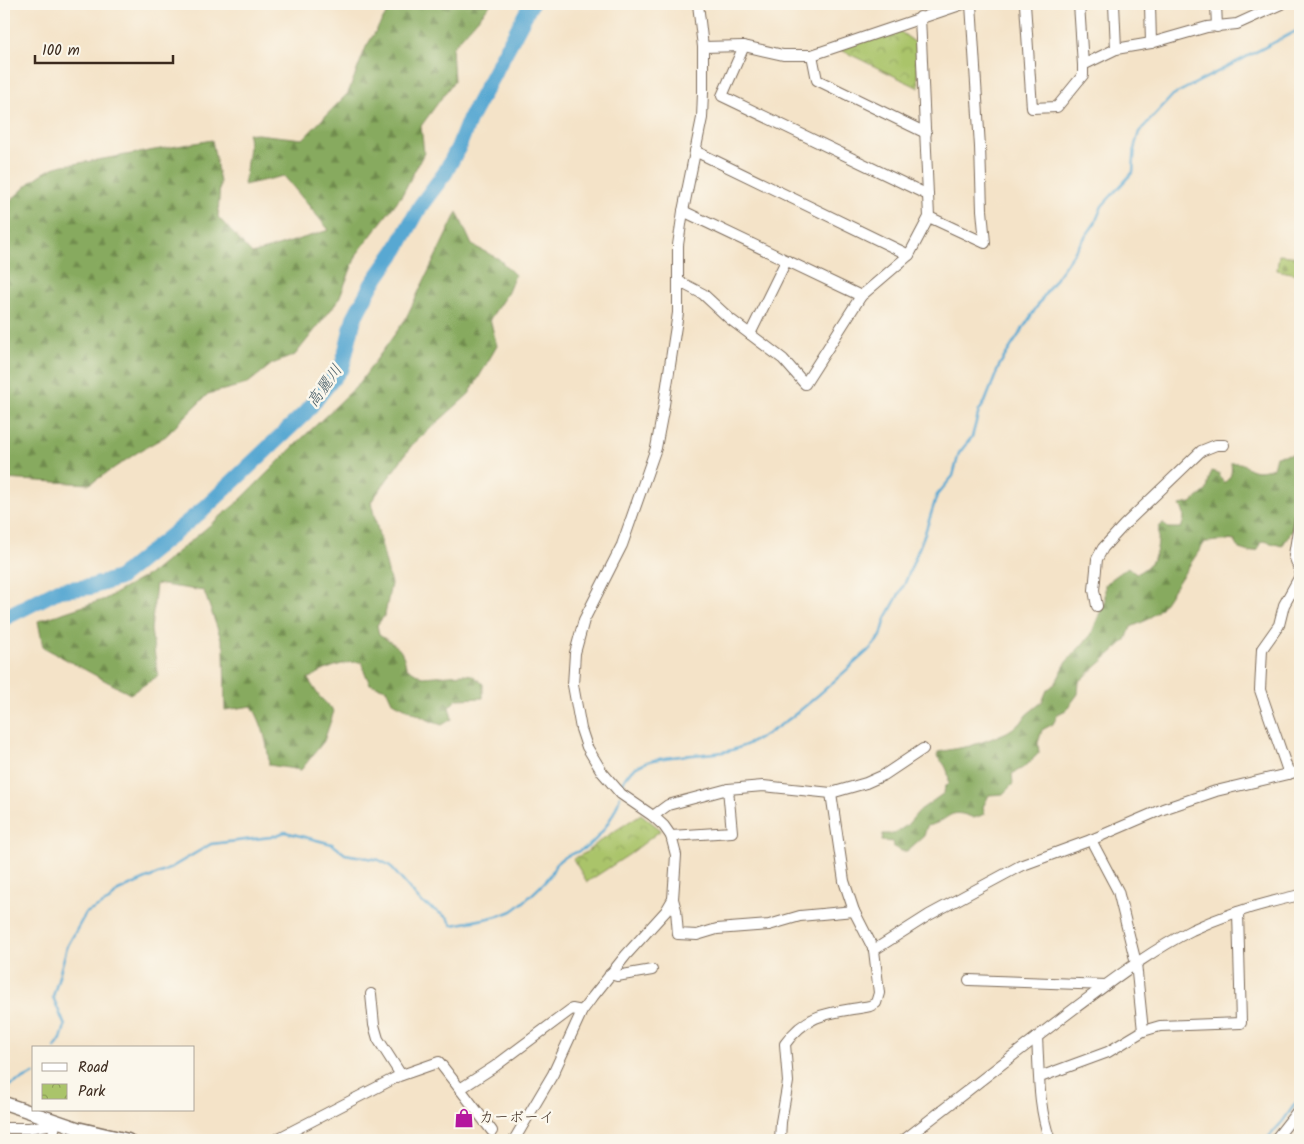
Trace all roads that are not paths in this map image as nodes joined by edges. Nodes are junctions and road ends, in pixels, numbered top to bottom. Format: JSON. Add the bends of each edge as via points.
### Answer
{"nodes":[{"id":1,"x":698,"y":4,"type":"edge"},
{"id":2,"x":963,"y":4,"type":"edge"},
{"id":3,"x":971,"y":4,"type":"edge"},
{"id":4,"x":1025,"y":4,"type":"edge"},
{"id":5,"x":1079,"y":4,"type":"edge"},
{"id":6,"x":1114,"y":4,"type":"edge"},
{"id":7,"x":1150,"y":4,"type":"edge"},
{"id":8,"x":1216,"y":4,"type":"edge"},
{"id":9,"x":1281,"y":4,"type":"edge"},
{"id":10,"x":920,"y":17,"type":"junction"},
{"id":11,"x":1216,"y":27,"type":"junction"},
{"id":12,"x":1151,"y":43,"type":"junction"},
{"id":13,"x":744,"y":46,"type":"junction"},
{"id":14,"x":703,"y":47,"type":"junction"},
{"id":15,"x":1116,"y":49,"type":"junction"},
{"id":16,"x":812,"y":55,"type":"junction"},
{"id":17,"x":1083,"y":65,"type":"junction"},
{"id":18,"x":926,"y":133,"type":"junction"},
{"id":19,"x":695,"y":151,"type":"junction"},
{"id":20,"x":928,"y":195,"type":"junction"},
{"id":21,"x":683,"y":211,"type":"junction"},
{"id":22,"x":929,"y":217,"type":"junction"},
{"id":23,"x":909,"y":255,"type":"junction"},
{"id":24,"x":786,"y":261,"type":"junction"},
{"id":25,"x":678,"y":281,"type":"junction"},
{"id":26,"x":861,"y":296,"type":"junction"},
{"id":27,"x":750,"y":334,"type":"junction"},
{"id":28,"x":1224,"y":445,"type":"dead end"},
{"id":29,"x":1300,"y":518,"type":"edge"},
{"id":30,"x":1097,"y":606,"type":"dead end"},
{"id":31,"x":923,"y":749,"type":"dead end"},
{"id":32,"x":1300,"y":771,"type":"edge"},
{"id":33,"x":1289,"y":774,"type":"junction"},
{"id":34,"x":728,"y":789,"type":"junction"},
{"id":35,"x":831,"y":793,"type":"junction"},
{"id":36,"x":653,"y":816,"type":"junction"},
{"id":37,"x":671,"y":836,"type":"junction"},
{"id":38,"x":1091,"y":840,"type":"junction"},
{"id":39,"x":1300,"y":895,"type":"edge"},
{"id":40,"x":673,"y":899,"type":"junction"},
{"id":41,"x":854,"y":911,"type":"junction"},
{"id":42,"x":1238,"y":912,"type":"junction"},
{"id":43,"x":874,"y":950,"type":"junction"},
{"id":44,"x":1136,"y":963,"type":"junction"},
{"id":45,"x":652,"y":970,"type":"dead end"},
{"id":46,"x":610,"y":974,"type":"junction"},
{"id":47,"x":969,"y":980,"type":"dead end"},
{"id":48,"x":1106,"y":985,"type":"junction"},
{"id":49,"x":371,"y":994,"type":"dead end"},
{"id":50,"x":582,"y":1011,"type":"junction"},
{"id":51,"x":1143,"y":1031,"type":"junction"},
{"id":52,"x":1037,"y":1036,"type":"junction"},
{"id":53,"x":401,"y":1075,"type":"junction"},
{"id":54,"x":1040,"y":1077,"type":"junction"},
{"id":55,"x":460,"y":1089,"type":"junction"},
{"id":56,"x":4,"y":1103,"type":"edge"},
{"id":57,"x":1300,"y":1108,"type":"edge"},
{"id":58,"x":57,"y":1123,"type":"junction"},
{"id":59,"x":4,"y":1128,"type":"edge"},
{"id":60,"x":492,"y":1131,"type":"dead end"},
{"id":61,"x":94,"y":1136,"type":"edge"},
{"id":62,"x":52,"y":1140,"type":"edge"},
{"id":63,"x":128,"y":1140,"type":"edge"},
{"id":64,"x":275,"y":1140,"type":"edge"},
{"id":65,"x":514,"y":1140,"type":"edge"},
{"id":66,"x":780,"y":1140,"type":"edge"},
{"id":67,"x":904,"y":1140,"type":"edge"},
{"id":68,"x":1050,"y":1140,"type":"edge"},
{"id":69,"x":1275,"y":1140,"type":"edge"}],
"edges":[{"from":1,"to":14,"type":"street"},
{"from":2,"to":10,"type":"street"},
{"from":3,"to":22,"type":"street","via":[[986,243]]},
{"from":4,"to":17,"type":"street","via":[[1032,108],[1057,107],[1083,75]]},
{"from":5,"to":17,"type":"street"},
{"from":6,"to":15,"type":"street"},
{"from":7,"to":12,"type":"street"},
{"from":8,"to":11,"type":"street"},
{"from":9,"to":11,"type":"street","via":[[1237,24]]},
{"from":10,"to":16,"type":"street"},
{"from":10,"to":18,"type":"street"},
{"from":11,"to":12,"type":"street"},
{"from":12,"to":15,"type":"street"},
{"from":13,"to":14,"type":"street"},
{"from":13,"to":16,"type":"street","via":[[783,55]]},
{"from":13,"to":20,"type":"street","via":[[722,96]]},
{"from":14,"to":19,"type":"street","via":[[702,118]]},
{"from":15,"to":17,"type":"street"},
{"from":16,"to":18,"type":"street","via":[[817,80]]},
{"from":18,"to":20,"type":"street"},
{"from":19,"to":21,"type":"street"},
{"from":19,"to":23,"type":"street"},
{"from":20,"to":22,"type":"street"},
{"from":21,"to":24,"type":"street"},
{"from":21,"to":25,"type":"street","via":[[678,245]]},
{"from":22,"to":23,"type":"street"},
{"from":23,"to":26,"type":"street"},
{"from":24,"to":26,"type":"street"},
{"from":24,"to":27,"type":"street"},
{"from":25,"to":27,"type":"street","via":[[703,294]]},
{"from":25,"to":36,"type":"street","via":[[678,314],[656,448],[622,545],[584,620],[575,653],[573,685],[581,729],[587,747],[602,772],[621,794]]},
{"from":26,"to":27,"type":"street","via":[[805,384],[783,359]]},
{"from":28,"to":30,"type":"street","via":[[1201,451],[1104,548],[1097,559],[1094,590]]},
{"from":29,"to":33,"type":"street","via":[[1294,555],[1299,578],[1284,604],[1279,625],[1262,650],[1260,690]]},
{"from":31,"to":35,"type":"street","via":[[884,775]]},
{"from":32,"to":33,"type":"street"},
{"from":33,"to":38,"type":"street","via":[[1216,791],[1163,808]]},
{"from":34,"to":35,"type":"street","via":[[763,786]]},
{"from":34,"to":36,"type":"street","via":[[668,805]]},
{"from":34,"to":37,"type":"street","via":[[732,832]]},
{"from":35,"to":41,"type":"street","via":[[844,881]]},
{"from":36,"to":37,"type":"street"},
{"from":37,"to":40,"type":"street","via":[[676,855]]},
{"from":38,"to":43,"type":"street","via":[[1020,866],[929,915]]},
{"from":38,"to":44,"type":"street","via":[[1118,891]]},
{"from":39,"to":42,"type":"street"},
{"from":40,"to":41,"type":"street","via":[[678,934],[697,935],[717,929],[769,925],[800,916]]},
{"from":40,"to":46,"type":"street"},
{"from":41,"to":43,"type":"street"},
{"from":42,"to":44,"type":"street","via":[[1192,930]]},
{"from":42,"to":51,"type":"street","via":[[1241,1023],[1160,1026]]},
{"from":43,"to":66,"type":"street","via":[[879,993],[876,1003],[823,1014],[797,1030],[785,1044],[788,1082]]},
{"from":44,"to":48,"type":"street"},
{"from":44,"to":51,"type":"street"},
{"from":45,"to":46,"type":"street","via":[[617,976]]},
{"from":46,"to":50,"type":"street"},
{"from":47,"to":48,"type":"street"},
{"from":48,"to":52,"type":"street"},
{"from":49,"to":53,"type":"street","via":[[378,1039]]},
{"from":50,"to":55,"type":"street","via":[[572,1009]]},
{"from":50,"to":65,"type":"street","via":[[553,1074]]},
{"from":51,"to":54,"type":"street","via":[[1108,1052]]},
{"from":52,"to":54,"type":"street"},
{"from":52,"to":67,"type":"street"},
{"from":53,"to":55,"type":"street","via":[[439,1062]]},
{"from":53,"to":64,"type":"street"},
{"from":54,"to":68,"type":"street"},
{"from":55,"to":60,"type":"street"},
{"from":56,"to":58,"type":"main road"},
{"from":57,"to":69,"type":"street"},
{"from":58,"to":59,"type":"street"},
{"from":58,"to":61,"type":"main road"},
{"from":58,"to":62,"type":"street"},
{"from":61,"to":63,"type":"main road"}]}
